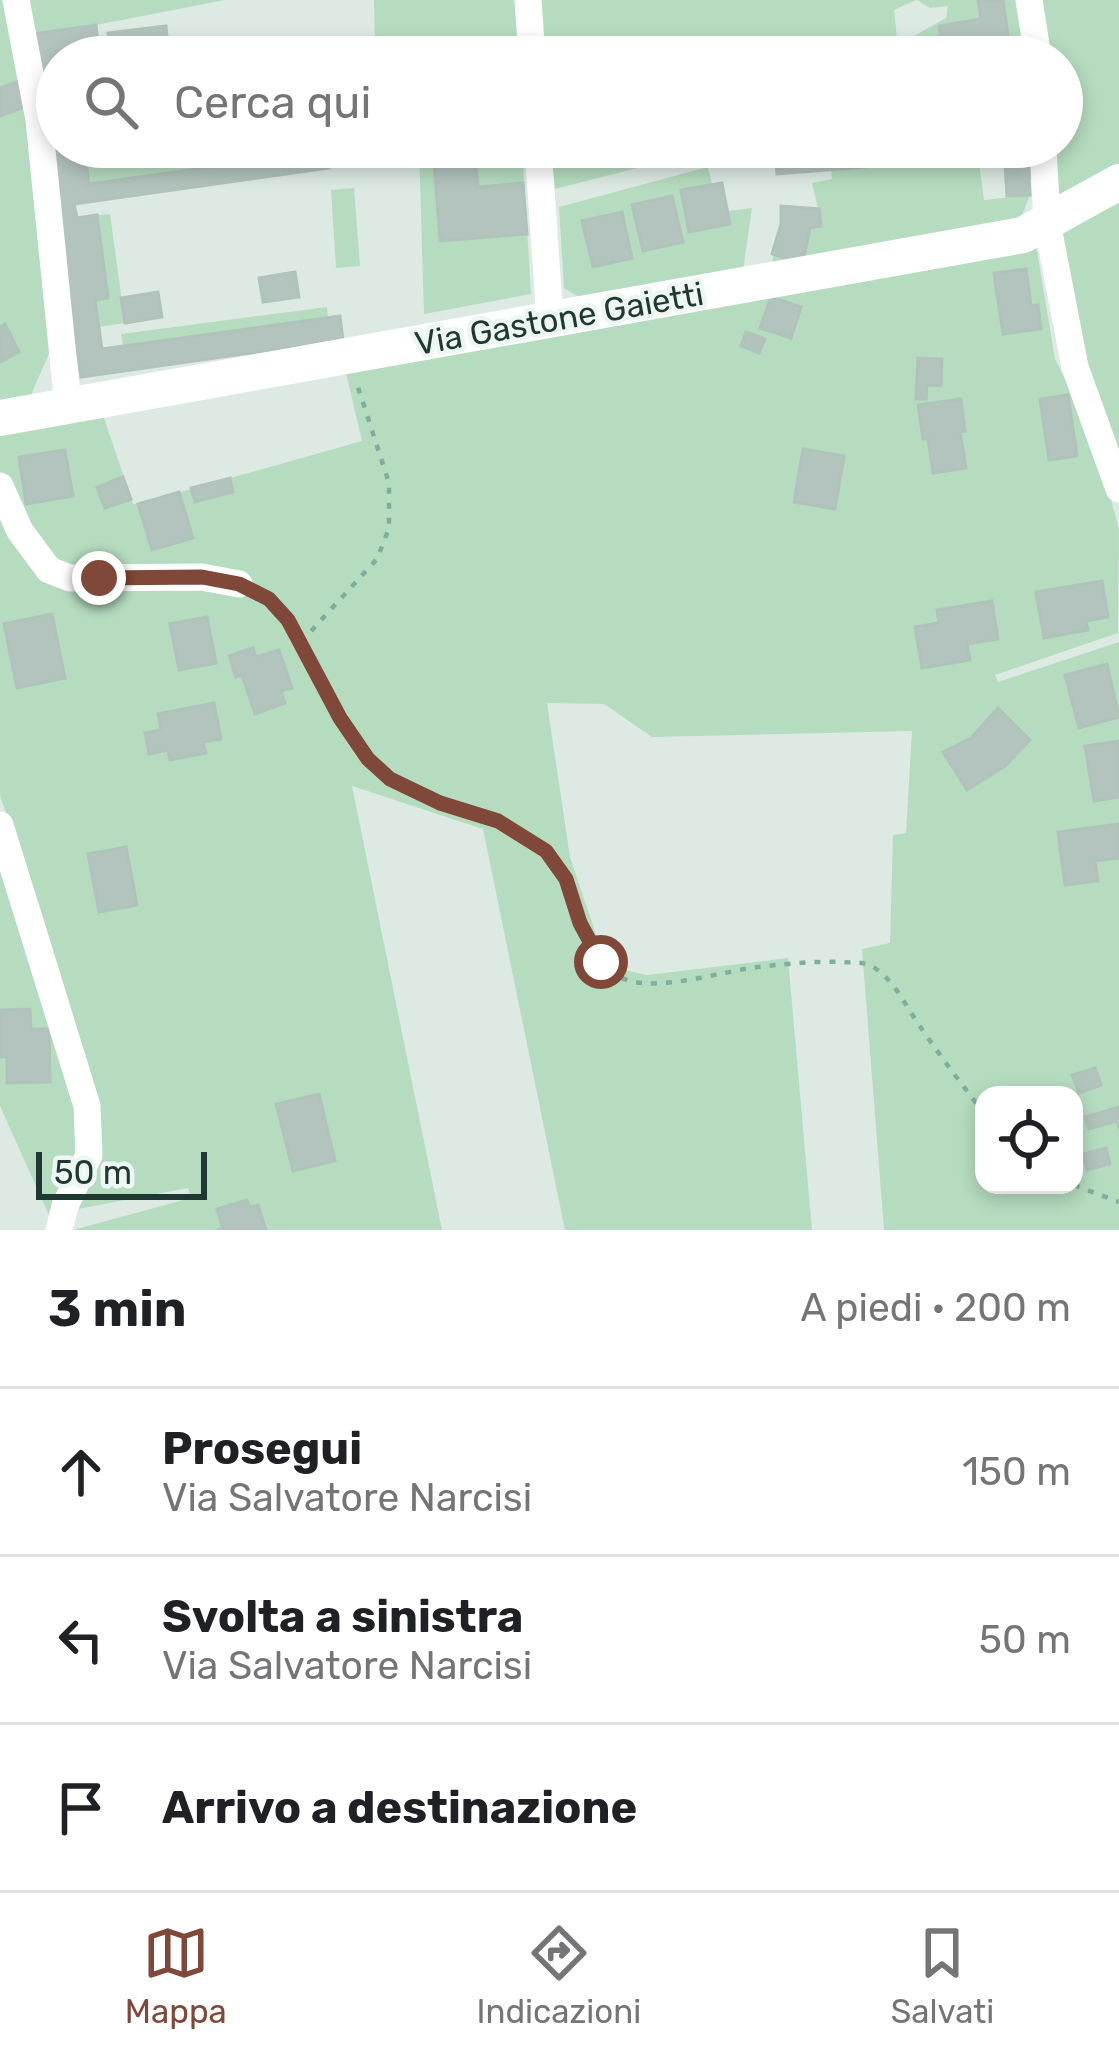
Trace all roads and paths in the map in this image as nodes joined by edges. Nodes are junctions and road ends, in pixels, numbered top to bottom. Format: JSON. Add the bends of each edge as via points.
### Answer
{"nodes":[{"id":1,"x":16,"y":0,"type":"edge"},
{"id":2,"x":528,"y":0,"type":"edge"},
{"id":3,"x":1029,"y":0,"type":"edge"},
{"id":4,"x":531,"y":36,"type":"edge"},
{"id":5,"x":1035,"y":36,"type":"edge"},
{"id":6,"x":36,"y":104,"type":"edge"},
{"id":7,"x":44,"y":168,"type":"edge"},
{"id":8,"x":539,"y":168,"type":"edge"},
{"id":9,"x":1043,"y":168,"type":"edge"},
{"id":10,"x":1119,"y":182,"type":"edge"},
{"id":11,"x":1046,"y":222,"type":"junction"},
{"id":12,"x":550,"y":320,"type":"junction"},
{"id":13,"x":349,"y":356,"type":"junction"},
{"id":14,"x":68,"y":406,"type":"junction"},
{"id":15,"x":0,"y":418,"type":"edge"},
{"id":16,"x":0,"y":486,"type":"edge"},
{"id":17,"x":1119,"y":489,"type":"edge"},
{"id":18,"x":239,"y":584,"type":"joint"},
{"id":19,"x":301,"y":642,"type":"junction"},
{"id":20,"x":0,"y":825,"type":"edge"},
{"id":21,"x":975,"y":1102,"type":"edge"},
{"id":22,"x":1083,"y":1188,"type":"edge"},
{"id":23,"x":1119,"y":1202,"type":"edge"},
{"id":24,"x":59,"y":1230,"type":"edge"}],
"edges":[{"from":1,"to":6,"type":"street"},
{"from":2,"to":4,"type":"street"},
{"from":3,"to":5,"type":"street"},
{"from":7,"to":14,"type":"street"},
{"from":8,"to":12,"type":"street"},
{"from":9,"to":11,"type":"street"},
{"from":10,"to":11,"type":"main road","name":"Via Gastone Gaietti"},
{"from":11,"to":12,"type":"main road","name":"Via Gastone Gaietti","via":[[1023,235]]},
{"from":11,"to":17,"type":"street","via":[[1076,367]]},
{"from":12,"to":13,"type":"main road","name":"Via Gastone Gaietti"},
{"from":13,"to":14,"type":"main road","name":"Via Gastone Gaietti"},
{"from":13,"to":19,"type":"path","via":[[388,483],[388,528],[377,559]]},
{"from":14,"to":15,"type":"main road","name":"Via Gastone Gaietti"},
{"from":16,"to":18,"type":"street","via":[[20,532],[50,570],[70,578]]},
{"from":18,"to":19,"type":"path","via":[[269,599]]},
{"from":19,"to":21,"type":"path","via":[[340,718],[390,779],[498,821],[546,851],[601,962],[620,978],[655,984],[757,967],[869,964],[891,980]]},
{"from":20,"to":24,"type":"street","via":[[87,1106],[89,1155]]},
{"from":22,"to":23,"type":"path"}]}
